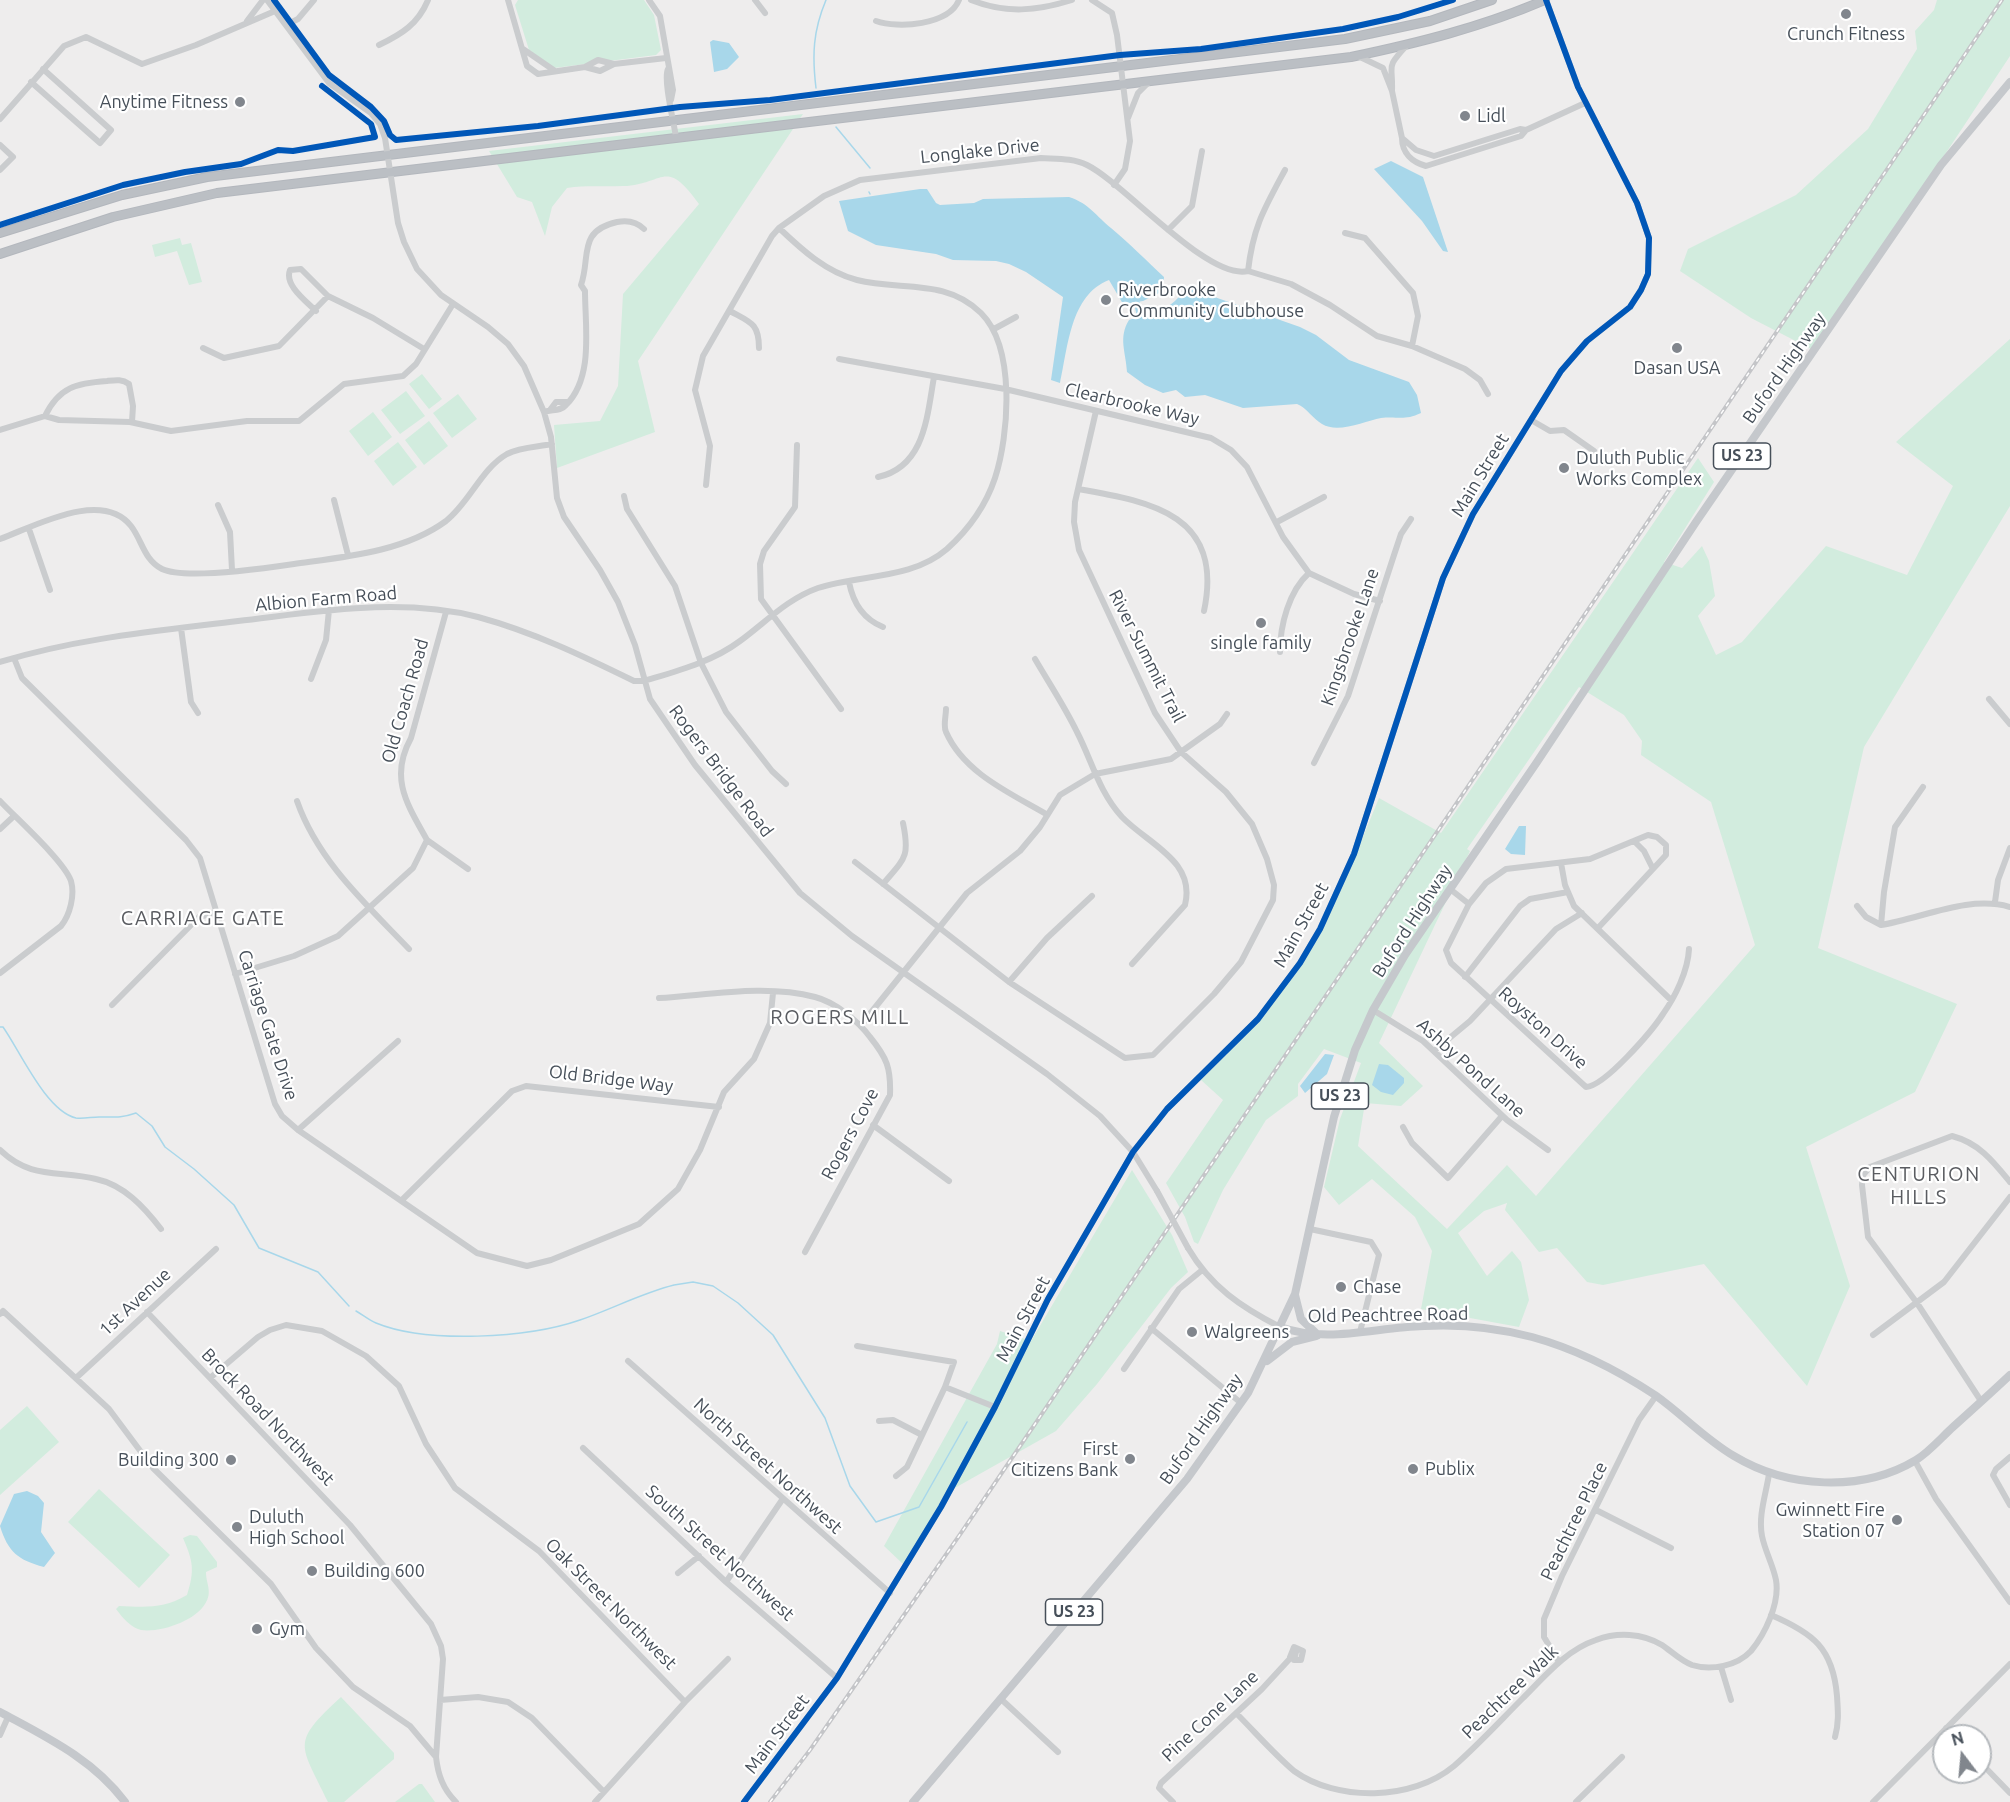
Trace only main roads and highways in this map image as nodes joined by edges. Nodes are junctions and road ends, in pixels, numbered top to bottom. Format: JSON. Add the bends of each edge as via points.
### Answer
{"nodes":[{"id":1,"x":1492,"y":0,"type":"edge"},
{"id":2,"x":1546,"y":0,"type":"edge"},
{"id":3,"x":2010,"y":82,"type":"edge"},
{"id":4,"x":0,"y":233,"type":"edge"},
{"id":5,"x":0,"y":254,"type":"edge"},
{"id":6,"x":1295,"y":1294,"type":"junction"},
{"id":7,"x":1280,"y":1327,"type":"junction"},
{"id":8,"x":1318,"y":1335,"type":"junction"},
{"id":9,"x":1262,"y":1366,"type":"junction"},
{"id":10,"x":2010,"y":1375,"type":"edge"},
{"id":11,"x":0,"y":1712,"type":"edge"},
{"id":12,"x":125,"y":1802,"type":"edge"},
{"id":13,"x":913,"y":1802,"type":"edge"}],
"edges":[{"from":1,"to":4,"type":"highway","via":[[1430,21],[1345,39],[188,180],[105,199]]},
{"from":2,"to":5,"type":"highway","via":[[1486,24],[1357,56],[217,193],[170,202]]},
{"from":3,"to":6,"type":"main road","name":"Buford Highway","number":"US 23","via":[[1941,165],[1405,955],[1355,1050],[1334,1117]]},
{"from":6,"to":7,"type":"main road","name":"Buford Highway","number":"US 23"},
{"from":6,"to":8,"type":"main road","via":[[1301,1319]]},
{"from":7,"to":8,"type":"main road","name":"Old Peachtree Road"},
{"from":7,"to":9,"type":"main road","name":"Buford Highway","number":"US 23"},
{"from":8,"to":9,"type":"main road","via":[[1280,1349]]},
{"from":8,"to":10,"type":"main road","name":"Old Peachtree Road","via":[[1426,1325],[1482,1328],[1532,1338],[1596,1361],[1656,1396],[1734,1456],[1769,1474],[1816,1482],[1852,1482],[1915,1461]]},
{"from":9,"to":13,"type":"main road","name":"Buford Highway","number":"US 23","via":[[1187,1479]]},
{"from":11,"to":12,"type":"main road","via":[[88,1764]]}]}
